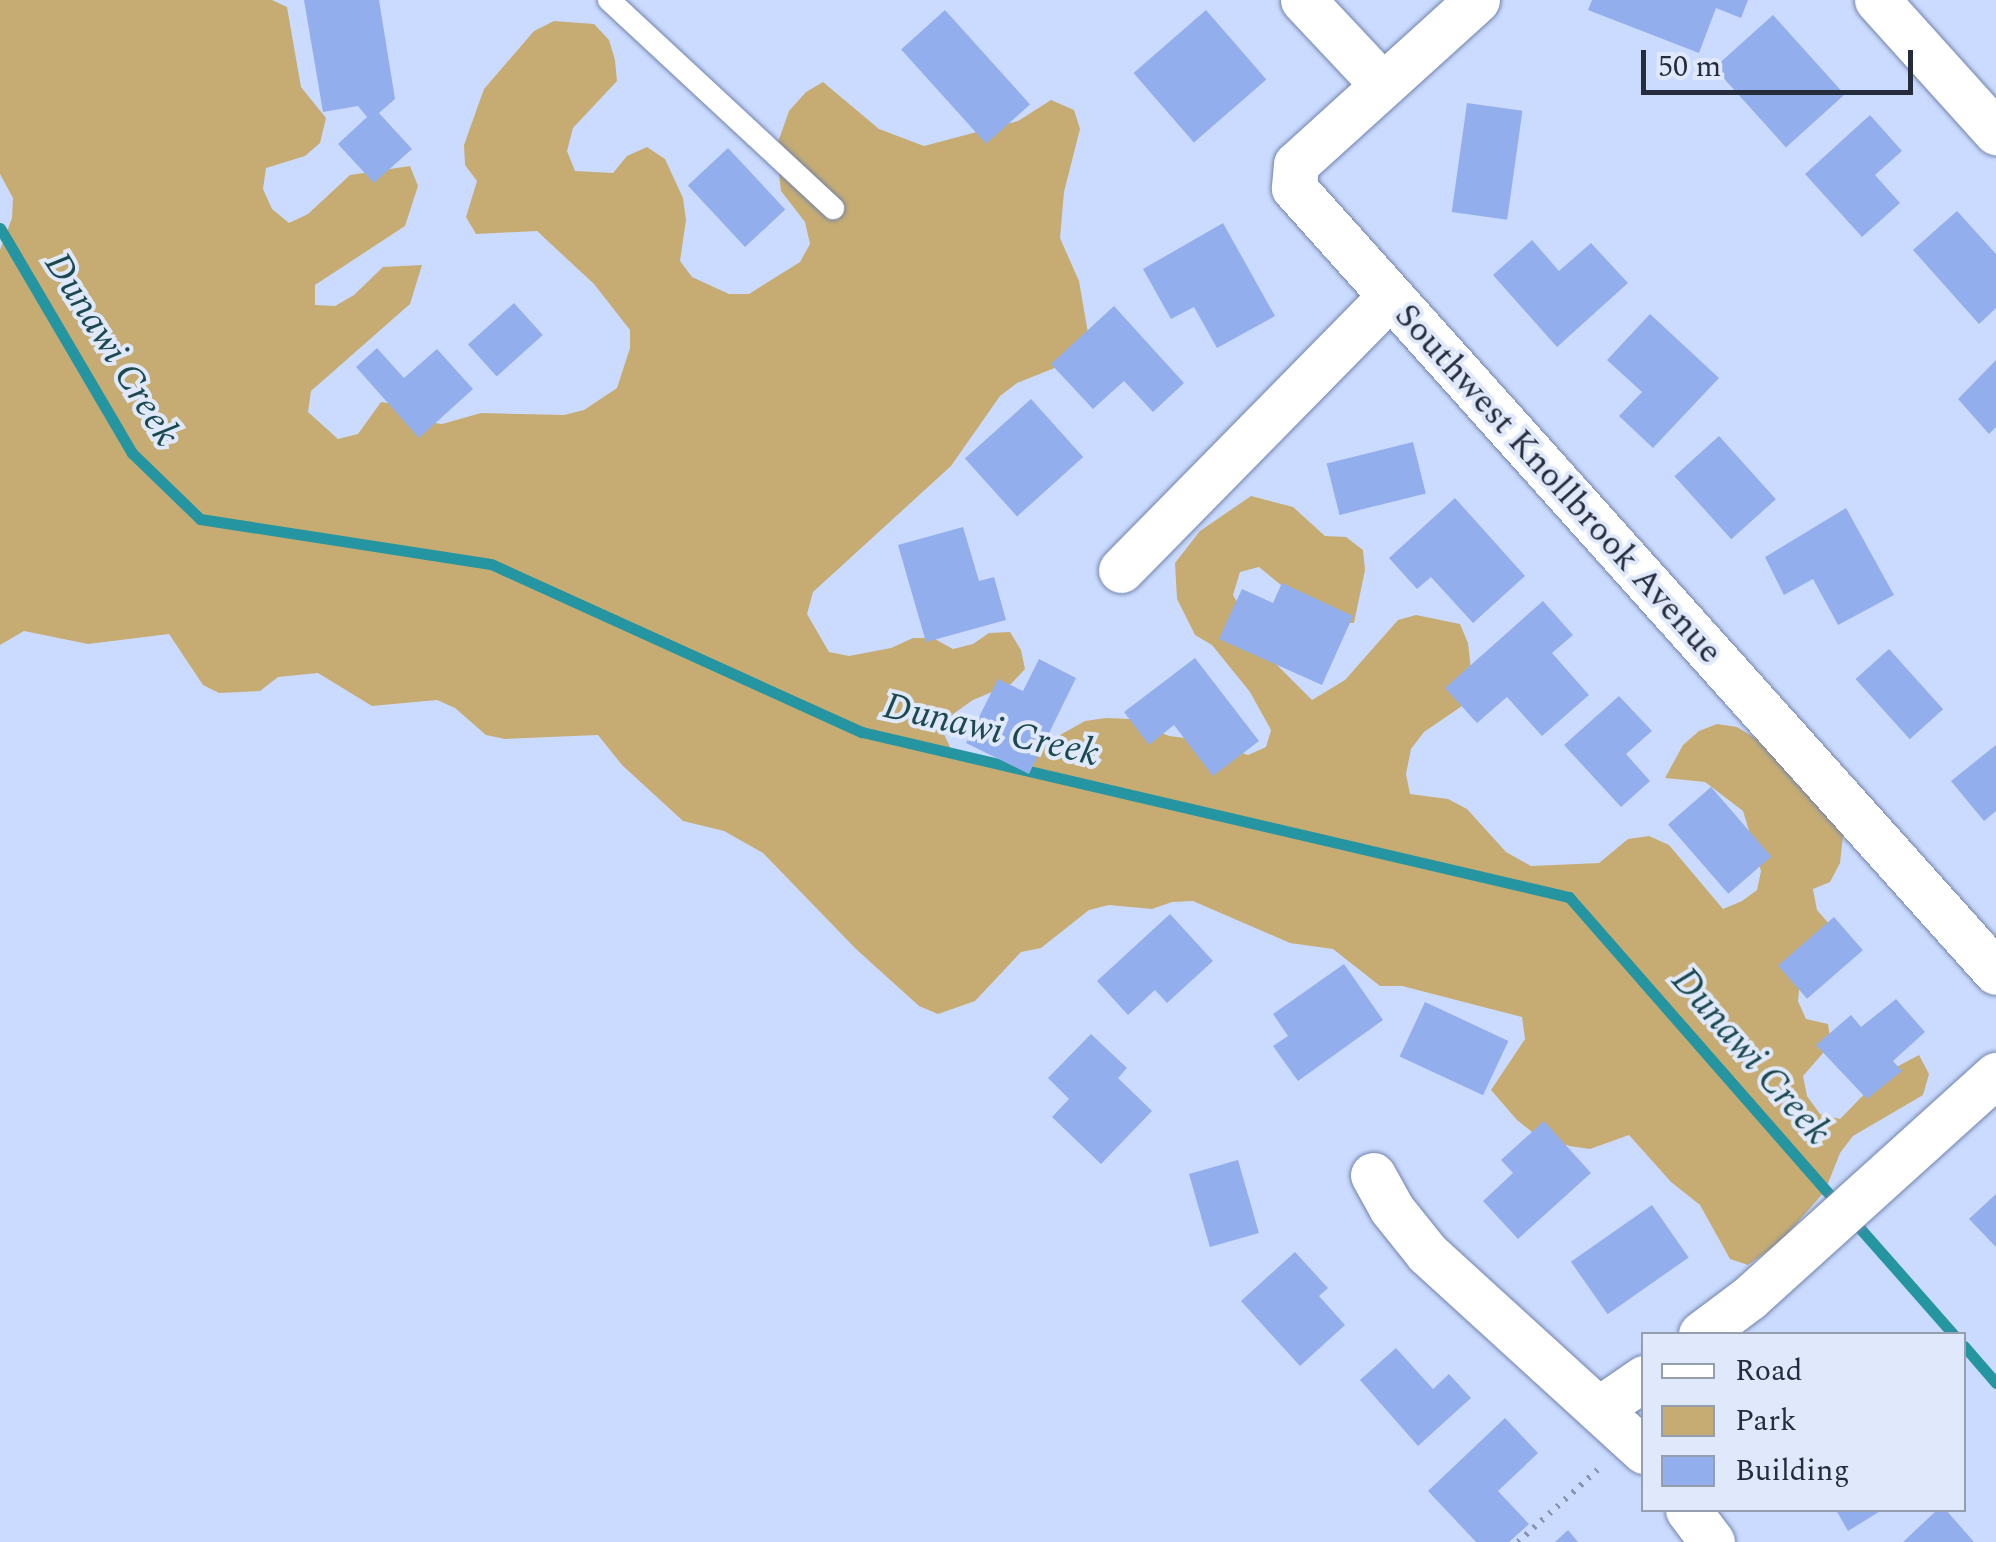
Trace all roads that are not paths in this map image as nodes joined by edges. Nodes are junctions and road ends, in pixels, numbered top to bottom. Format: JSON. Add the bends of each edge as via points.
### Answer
{"nodes":[{"id":1,"x":610,"y":0,"type":"edge"},
{"id":2,"x":1303,"y":0,"type":"edge"},
{"id":3,"x":1476,"y":0,"type":"edge"},
{"id":4,"x":1877,"y":0,"type":"edge"},
{"id":5,"x":1382,"y":84,"type":"junction"},
{"id":6,"x":1996,"y":132,"type":"edge"},
{"id":7,"x":834,"y":208,"type":"dead end"},
{"id":8,"x":1390,"y":297,"type":"junction"},
{"id":9,"x":1121,"y":570,"type":"dead end"},
{"id":10,"x":1996,"y":972,"type":"edge"},
{"id":11,"x":1996,"y":1075,"type":"edge"},
{"id":12,"x":1373,"y":1175,"type":"dead end"},
{"id":13,"x":1704,"y":1332,"type":"edge"},
{"id":14,"x":1641,"y":1387,"type":"edge"},
{"id":15,"x":1625,"y":1432,"type":"edge"},
{"id":16,"x":1690,"y":1512,"type":"edge"},
{"id":17,"x":1712,"y":1542,"type":"edge"}],
"edges":[{"from":1,"to":7,"type":"lane"},
{"from":2,"to":5,"type":"street"},
{"from":3,"to":5,"type":"street"},
{"from":4,"to":6,"type":"street"},
{"from":5,"to":8,"type":"street","name":"Southwest Knollbrook Avenue","via":[[1296,164],[1292,176],[1300,199]]},
{"from":8,"to":9,"type":"street"},
{"from":8,"to":10,"type":"street","name":"Southwest Knollbrook Avenue"},
{"from":11,"to":13,"type":"street"},
{"from":12,"to":15,"type":"street","via":[[1427,1253]]},
{"from":14,"to":15,"type":"street"},
{"from":16,"to":17,"type":"street"}]}
